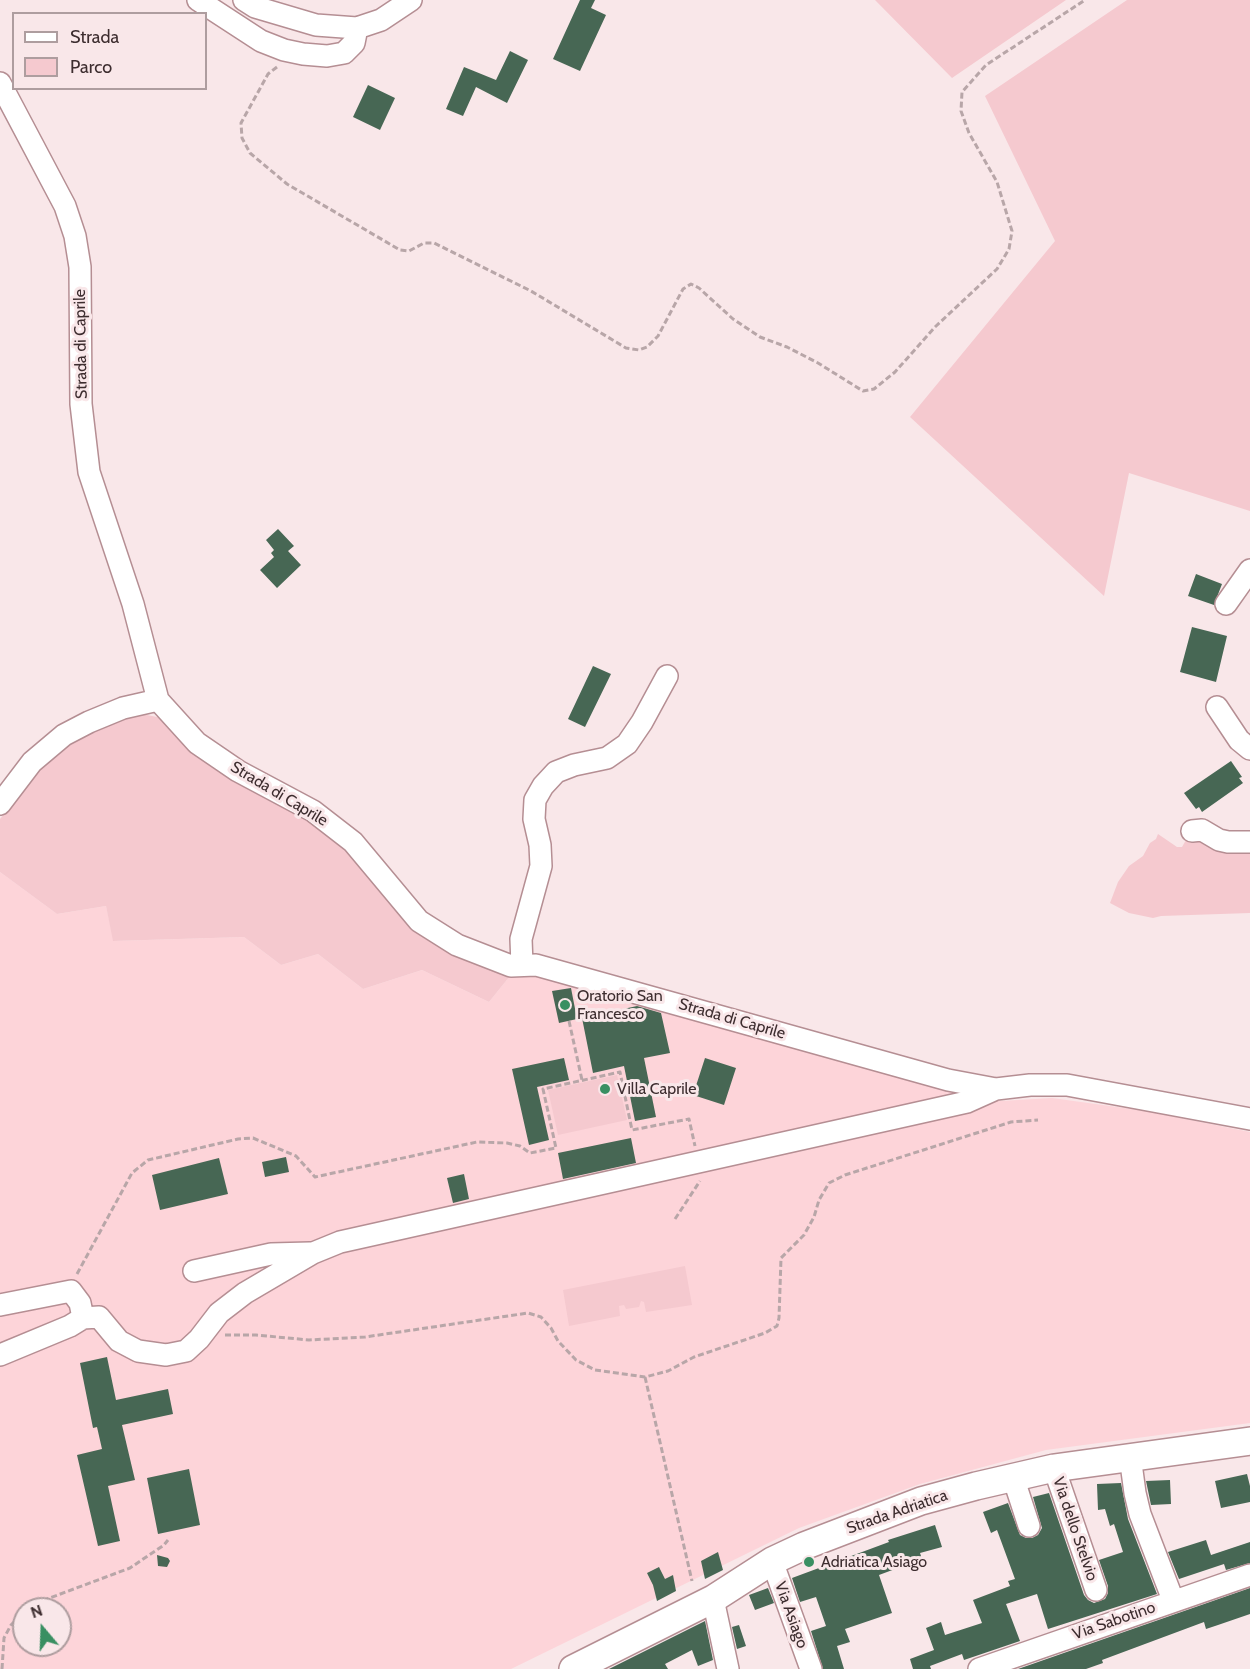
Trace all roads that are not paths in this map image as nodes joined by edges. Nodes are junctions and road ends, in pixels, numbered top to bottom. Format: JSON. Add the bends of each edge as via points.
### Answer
{"nodes":[{"id":1,"x":198,"y":0,"type":"edge"},
{"id":2,"x":244,"y":0,"type":"edge"},
{"id":3,"x":411,"y":0,"type":"edge"},
{"id":4,"x":357,"y":28,"type":"junction"},
{"id":5,"x":0,"y":83,"type":"edge"},
{"id":6,"x":1250,"y":570,"type":"edge"},
{"id":7,"x":1226,"y":603,"type":"dead end"},
{"id":8,"x":666,"y":676,"type":"dead end"},
{"id":9,"x":158,"y":700,"type":"junction"},
{"id":10,"x":1217,"y":706,"type":"dead end"},
{"id":11,"x":1249,"y":747,"type":"edge"},
{"id":12,"x":0,"y":804,"type":"edge"},
{"id":13,"x":1192,"y":831,"type":"dead end"},
{"id":14,"x":1250,"y":842,"type":"edge"},
{"id":15,"x":522,"y":965,"type":"junction"},
{"id":16,"x":996,"y":1089,"type":"junction"},
{"id":17,"x":1250,"y":1119,"type":"edge"},
{"id":18,"x":313,"y":1253,"type":"junction"},
{"id":19,"x":194,"y":1271,"type":"dead end"},
{"id":20,"x":0,"y":1305,"type":"edge"},
{"id":21,"x":83,"y":1318,"type":"junction"},
{"id":22,"x":0,"y":1355,"type":"edge"},
{"id":23,"x":1250,"y":1441,"type":"edge"},
{"id":24,"x":1130,"y":1456,"type":"junction"},
{"id":25,"x":1054,"y":1468,"type":"junction"},
{"id":26,"x":1013,"y":1477,"type":"junction"},
{"id":27,"x":1029,"y":1526,"type":"dead end"},
{"id":28,"x":772,"y":1561,"type":"junction"},
{"id":29,"x":1250,"y":1575,"type":"edge"},
{"id":30,"x":1096,"y":1590,"type":"dead end"},
{"id":31,"x":713,"y":1599,"type":"junction"},
{"id":32,"x":1173,"y":1600,"type":"junction"},
{"id":33,"x":587,"y":1666,"type":"edge"},
{"id":34,"x":728,"y":1669,"type":"edge"},
{"id":35,"x":810,"y":1669,"type":"edge"},
{"id":36,"x":979,"y":1669,"type":"edge"}],
"edges":[{"from":1,"to":4,"type":"street","via":[[261,41],[284,50],[327,56],[344,53],[354,43]]},
{"from":2,"to":4,"type":"street","via":[[255,7],[316,25]]},
{"from":3,"to":4,"type":"street","via":[[381,20]]},
{"from":5,"to":9,"type":"street","name":"Strada di Caprile","via":[[65,206],[75,236],[80,267],[81,404],[89,472],[133,604]]},
{"from":6,"to":7,"type":"street"},
{"from":8,"to":15,"type":"street","via":[[627,744],[607,758],[556,772],[535,800],[541,866],[521,939]]},
{"from":9,"to":12,"type":"street","via":[[123,708],[64,735],[32,762]]},
{"from":9,"to":15,"type":"street","name":"Strada di Caprile","via":[[197,743],[238,771],[313,811],[352,842],[419,921],[457,945],[511,966]]},
{"from":10,"to":11,"type":"street","via":[[1239,740]]},
{"from":13,"to":14,"type":"street","via":[[1202,830],[1228,842]]},
{"from":15,"to":16,"type":"street","name":"Strada di Caprile","via":[[536,965],[948,1080]]},
{"from":16,"to":17,"type":"street","name":"Strada di Caprile","via":[[1030,1084],[1067,1085]]},
{"from":16,"to":18,"type":"street","via":[[967,1102],[340,1242]]},
{"from":18,"to":19,"type":"street","via":[[271,1254]]},
{"from":18,"to":21,"type":"street","via":[[219,1313],[186,1351],[166,1355],[138,1351],[119,1341],[99,1317]]},
{"from":20,"to":21,"type":"street","via":[[71,1291],[80,1303]]},
{"from":21,"to":22,"type":"street"},
{"from":23,"to":24,"type":"main road","name":"Strada Adriatica"},
{"from":24,"to":25,"type":"main road","name":"Strada Adriatica"},
{"from":24,"to":32,"type":"street","via":[[1140,1514]]},
{"from":25,"to":26,"type":"main road","name":"Strada Adriatica"},
{"from":25,"to":30,"type":"street","name":"Via dello Stelvio"},
{"from":26,"to":27,"type":"street"},
{"from":26,"to":28,"type":"main road","name":"Strada Adriatica","via":[[921,1502]]},
{"from":28,"to":31,"type":"main road","name":"Strada Adriatica"},
{"from":28,"to":35,"type":"street","name":"Via Asiago"},
{"from":29,"to":32,"type":"street","name":"Via Sabotino"},
{"from":31,"to":33,"type":"main road","name":"Strada Adriatica"},
{"from":31,"to":34,"type":"street"},
{"from":32,"to":36,"type":"street","name":"Via Sabotino"}]}
